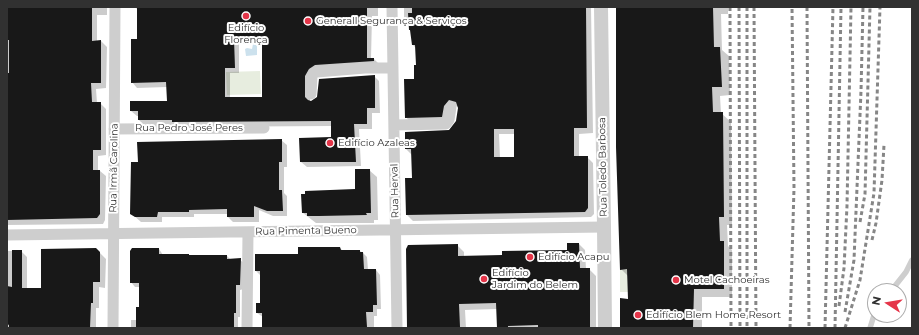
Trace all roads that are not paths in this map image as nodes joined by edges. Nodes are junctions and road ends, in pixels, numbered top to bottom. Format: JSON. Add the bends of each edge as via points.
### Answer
{"nodes":[{"id":1,"x":115,"y":7,"type":"edge"},
{"id":2,"x":392,"y":7,"type":"edge"},
{"id":3,"x":601,"y":7,"type":"edge"},
{"id":4,"x":393,"y":68,"type":"junction"},
{"id":5,"x":311,"y":94,"type":"dead end"},
{"id":6,"x":451,"y":107,"type":"dead end"},
{"id":7,"x":394,"y":125,"type":"junction"},
{"id":8,"x":264,"y":128,"type":"dead end"},
{"id":9,"x":114,"y":129,"type":"junction"},
{"id":10,"x":604,"y":227,"type":"junction"},
{"id":11,"x":396,"y":230,"type":"junction"},
{"id":12,"x":248,"y":232,"type":"junction"},
{"id":13,"x":113,"y":234,"type":"junction"},
{"id":14,"x":7,"y":235,"type":"edge"},
{"id":15,"x":912,"y":260,"type":"edge"},
{"id":16,"x":897,"y":283,"type":"edge"},
{"id":17,"x":113,"y":328,"type":"edge"},
{"id":18,"x":247,"y":328,"type":"edge"},
{"id":19,"x":397,"y":328,"type":"edge"},
{"id":20,"x":605,"y":328,"type":"edge"}],
"edges":[{"from":1,"to":9,"type":"street","name":"Rua Irmã Carolina"},
{"from":2,"to":4,"type":"street","name":"Rua Herval"},
{"from":3,"to":10,"type":"street","name":"Rua Toledo Barbosa"},
{"from":4,"to":5,"type":"street","via":[[317,72],[311,79]]},
{"from":4,"to":7,"type":"street","name":"Rua Herval"},
{"from":6,"to":7,"type":"street","via":[[446,124]]},
{"from":7,"to":11,"type":"street","name":"Rua Herval"},
{"from":8,"to":9,"type":"street","name":"Rua Pedro José Peres"},
{"from":9,"to":13,"type":"street","name":"Rua Irmã Carolina"},
{"from":10,"to":11,"type":"street","name":"Rua Pimenta Bueno"},
{"from":10,"to":20,"type":"street","name":"Rua Toledo Barbosa"},
{"from":11,"to":12,"type":"street","name":"Rua Pimenta Bueno"},
{"from":11,"to":19,"type":"street","name":"Rua Herval"},
{"from":12,"to":13,"type":"street","name":"Rua Pimenta Bueno"},
{"from":12,"to":18,"type":"street"},
{"from":13,"to":14,"type":"street","name":"Rua Pimenta Bueno"},
{"from":13,"to":17,"type":"street","name":"Rua Irmã Carolina"},
{"from":15,"to":16,"type":"lane"}]}
